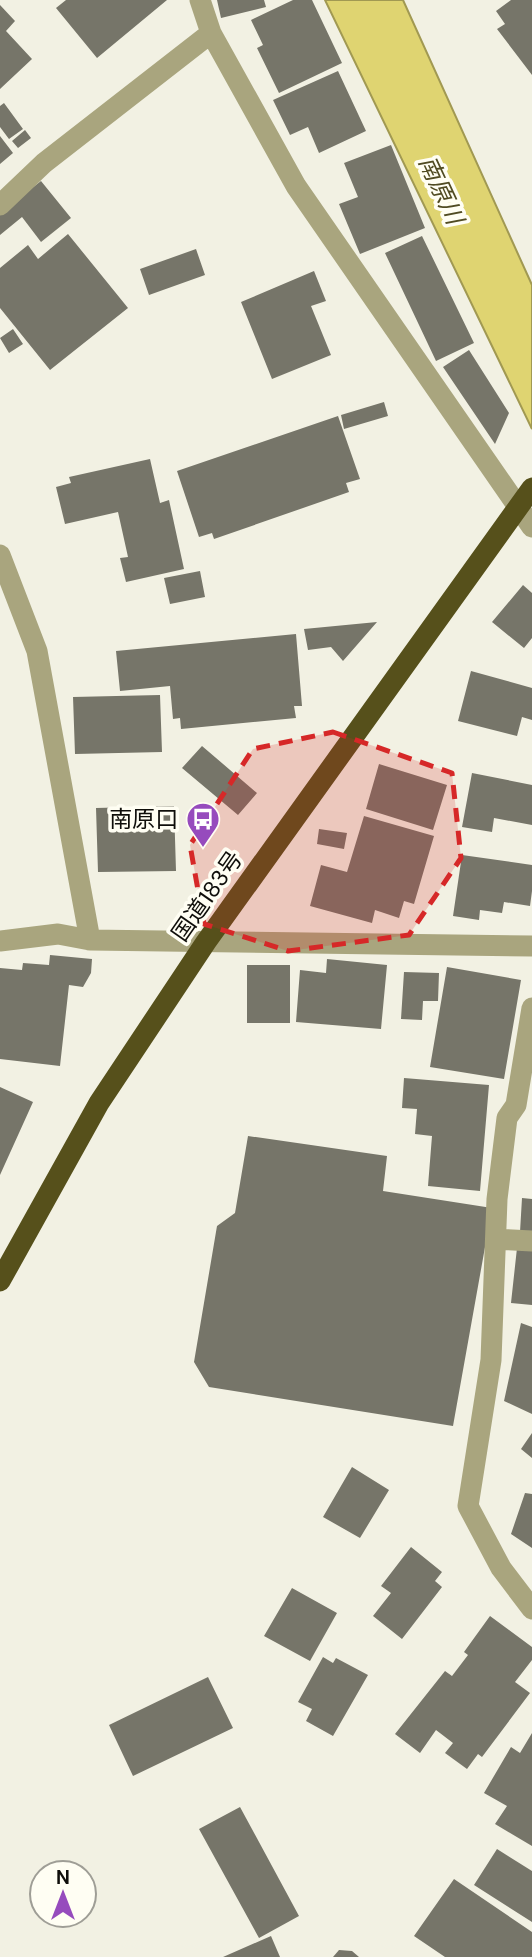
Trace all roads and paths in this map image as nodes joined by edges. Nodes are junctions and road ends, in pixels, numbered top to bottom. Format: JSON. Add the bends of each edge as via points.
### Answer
{"nodes":[{"id":1,"x":200,"y":0,"type":"edge"},
{"id":2,"x":211,"y":33,"type":"junction"},
{"id":3,"x":0,"y":205,"type":"edge"},
{"id":4,"x":532,"y":488,"type":"edge"},
{"id":5,"x":518,"y":506,"type":"junction"},
{"id":6,"x":532,"y":527,"type":"edge"},
{"id":7,"x":0,"y":555,"type":"edge"},
{"id":8,"x":90,"y":940,"type":"junction"},
{"id":9,"x":0,"y":942,"type":"edge"},
{"id":10,"x":206,"y":942,"type":"junction"},
{"id":11,"x":532,"y":946,"type":"edge"},
{"id":12,"x":532,"y":1008,"type":"edge"},
{"id":13,"x":496,"y":1239,"type":"junction"},
{"id":14,"x":532,"y":1241,"type":"edge"},
{"id":15,"x":0,"y":1282,"type":"edge"},
{"id":16,"x":532,"y":1609,"type":"edge"}],
"edges":[{"from":1,"to":2,"type":"street"},
{"from":2,"to":3,"type":"street","via":[[44,163]]},
{"from":2,"to":5,"type":"street","via":[[296,186]]},
{"from":4,"to":5,"type":"highway","name":"国道183号"},
{"from":5,"to":6,"type":"street"},
{"from":5,"to":10,"type":"highway","name":"国道183号"},
{"from":7,"to":8,"type":"street","via":[[37,651]]},
{"from":8,"to":9,"type":"street","via":[[58,934]]},
{"from":8,"to":10,"type":"street"},
{"from":10,"to":11,"type":"street"},
{"from":10,"to":15,"type":"highway","name":"国道183号","via":[[99,1102]]},
{"from":12,"to":13,"type":"street","via":[[516,1105],[507,1118]]},
{"from":13,"to":14,"type":"street"},
{"from":13,"to":16,"type":"street","via":[[491,1360],[468,1506],[501,1568]]}]}
